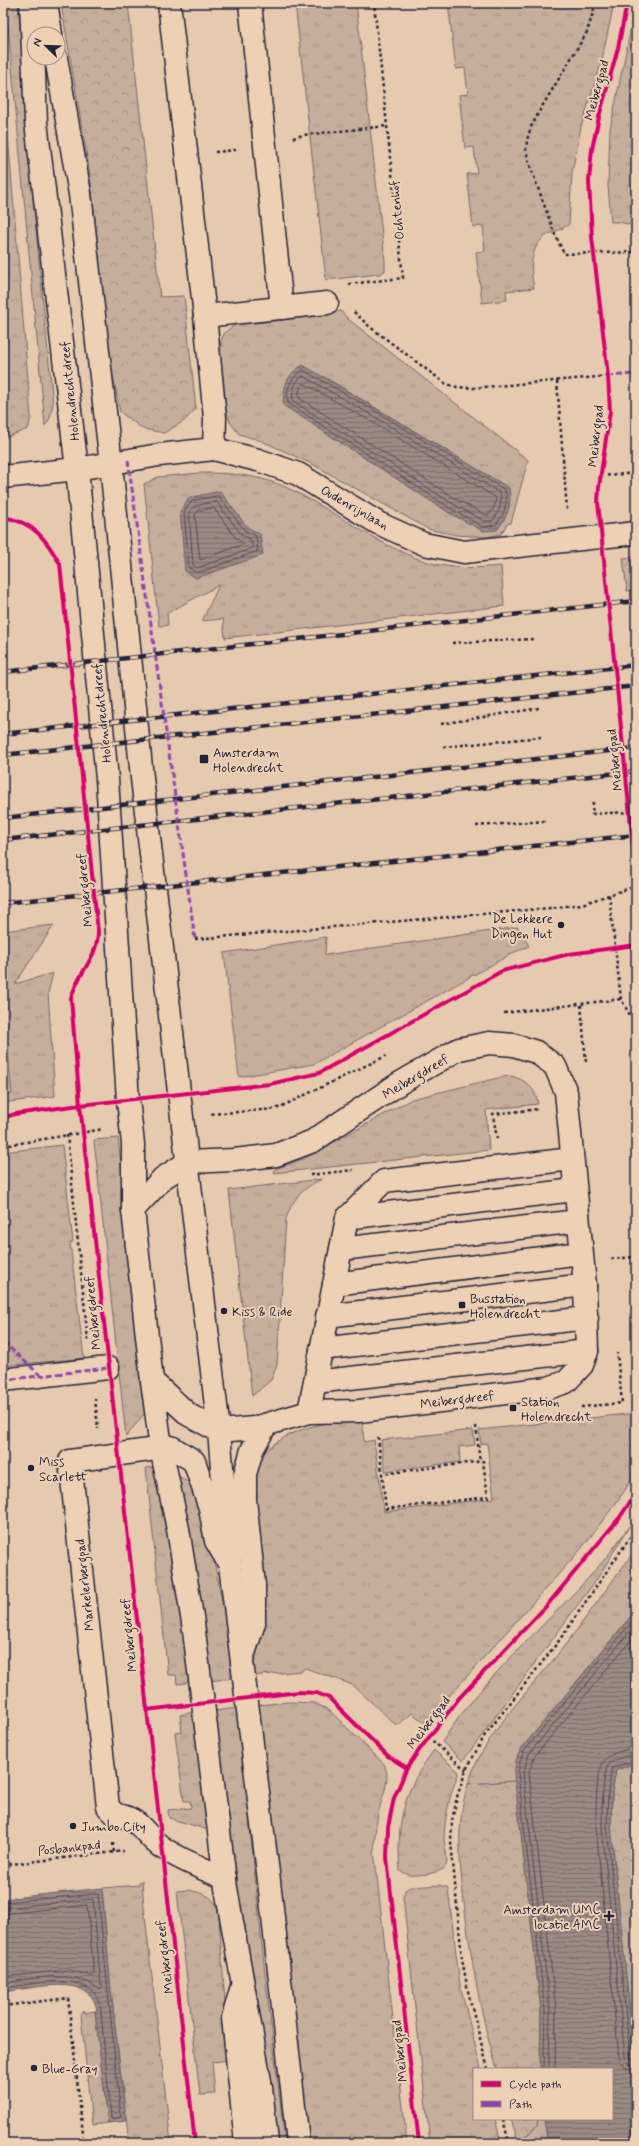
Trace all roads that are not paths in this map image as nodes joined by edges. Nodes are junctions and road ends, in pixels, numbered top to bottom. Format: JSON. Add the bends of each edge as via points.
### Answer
{"nodes":[{"id":1,"x":31,"y":3,"type":"edge"},
{"id":2,"x":46,"y":3,"type":"edge"},
{"id":3,"x":169,"y":3,"type":"edge"},
{"id":4,"x":250,"y":3,"type":"edge"},
{"id":5,"x":50,"y":26,"type":"edge"},
{"id":6,"x":57,"y":66,"type":"edge"},
{"id":7,"x":327,"y":303,"type":"road end"},
{"id":8,"x":282,"y":308,"type":"junction"},
{"id":9,"x":205,"y":316,"type":"junction"},
{"id":10,"x":214,"y":449,"type":"junction"},
{"id":11,"x":111,"y":464,"type":"junction"},
{"id":12,"x":77,"y":469,"type":"junction"},
{"id":13,"x":3,"y":477,"type":"edge"},
{"id":14,"x":627,"y":534,"type":"edge"},
{"id":15,"x":572,"y":1159,"type":"junction"},
{"id":16,"x":188,"y":1162,"type":"junction"},
{"id":17,"x":574,"y":1190,"type":"junction"},
{"id":18,"x":134,"y":1210,"type":"junction"},
{"id":19,"x":347,"y":1218,"type":"junction"},
{"id":20,"x":578,"y":1221,"type":"junction"},
{"id":21,"x":341,"y":1249,"type":"junction"},
{"id":22,"x":581,"y":1253,"type":"junction"},
{"id":23,"x":334,"y":1284,"type":"junction"},
{"id":24,"x":585,"y":1285,"type":"junction"},
{"id":25,"x":327,"y":1316,"type":"junction"},
{"id":26,"x":586,"y":1318,"type":"junction"},
{"id":27,"x":321,"y":1349,"type":"junction"},
{"id":28,"x":587,"y":1351,"type":"junction"},
{"id":29,"x":100,"y":1369,"type":"road end"},
{"id":30,"x":3,"y":1380,"type":"edge"},
{"id":31,"x":152,"y":1381,"type":"junction"},
{"id":32,"x":315,"y":1382,"type":"junction"},
{"id":33,"x":309,"y":1412,"type":"junction"},
{"id":34,"x":266,"y":1425,"type":"junction"},
{"id":35,"x":219,"y":1431,"type":"junction"},
{"id":36,"x":161,"y":1448,"type":"junction"},
{"id":37,"x":230,"y":1565,"type":"junction"},
{"id":38,"x":242,"y":1659,"type":"junction"},
{"id":39,"x":225,"y":1878,"type":"junction"},
{"id":40,"x":242,"y":1986,"type":"junction"},
{"id":41,"x":246,"y":2143,"type":"edge"},
{"id":42,"x":267,"y":2143,"type":"edge"},
{"id":43,"x":298,"y":2143,"type":"edge"}],
"edges":[{"from":1,"to":12,"type":"main road","name":"Holendrechtdreef","via":[[36,122]]},
{"from":2,"to":5,"type":"main road"},
{"from":3,"to":9,"type":"main road"},
{"from":4,"to":8,"type":"main road"},
{"from":6,"to":11,"type":"main road","via":[[80,194]]},
{"from":7,"to":8,"type":"main road"},
{"from":8,"to":9,"type":"main road"},
{"from":9,"to":10,"type":"main road","via":[[215,418]]},
{"from":10,"to":11,"type":"main road","name":"Oudenrijnlaan"},
{"from":10,"to":14,"type":"main road","name":"Oudenrijnlaan","via":[[258,460],[298,474],[378,523],[424,544],[464,552]]},
{"from":11,"to":12,"type":"main road","name":"Oudenrijnlaan"},
{"from":11,"to":16,"type":"main road","via":[[142,778]]},
{"from":12,"to":13,"type":"main road","name":"Oudenrijnlaan"},
{"from":12,"to":18,"type":"main road","name":"Holendrechtdreef","via":[[107,778],[131,1126]]},
{"from":15,"to":16,"type":"main road","name":"Meibergdreef","via":[[566,1092],[555,1066],[536,1052],[489,1043],[459,1049],[400,1083],[313,1142],[276,1155]]},
{"from":15,"to":17,"type":"main road","name":"Meibergdreef"},
{"from":15,"to":19,"type":"main road","via":[[384,1181]]},
{"from":16,"to":18,"type":"main road","via":[[164,1178]]},
{"from":16,"to":35,"type":"main road"},
{"from":17,"to":19,"type":"main road"},
{"from":17,"to":20,"type":"main road","name":"Meibergdreef"},
{"from":18,"to":31,"type":"main road"},
{"from":19,"to":21,"type":"main road"},
{"from":20,"to":21,"type":"main road"},
{"from":20,"to":22,"type":"main road","name":"Meibergdreef"},
{"from":21,"to":23,"type":"main road"},
{"from":22,"to":23,"type":"main road"},
{"from":22,"to":24,"type":"main road","name":"Meibergdreef"},
{"from":23,"to":25,"type":"main road"},
{"from":24,"to":25,"type":"main road"},
{"from":24,"to":26,"type":"main road","name":"Meibergdreef"},
{"from":25,"to":27,"type":"main road"},
{"from":26,"to":27,"type":"main road"},
{"from":26,"to":28,"type":"main road","name":"Meibergdreef"},
{"from":27,"to":32,"type":"main road"},
{"from":28,"to":32,"type":"main road"},
{"from":28,"to":33,"type":"main road","name":"Meibergdreef","via":[[582,1365],[566,1382],[548,1388],[360,1411]]},
{"from":29,"to":30,"type":"main road"},
{"from":31,"to":35,"type":"main road","via":[[189,1415]]},
{"from":31,"to":36,"type":"main road"},
{"from":32,"to":33,"type":"main road"},
{"from":33,"to":34,"type":"main road","name":"Meibergdreef"},
{"from":34,"to":35,"type":"main road","name":"Meibergdreef"},
{"from":34,"to":38,"type":"main road","via":[[252,1450],[245,1474],[245,1500],[254,1585],[254,1623]]},
{"from":35,"to":37,"type":"main road"},
{"from":36,"to":37,"type":"main road","name":"Markelerbergpad","via":[[170,1447],[194,1461],[210,1508],[216,1540]]},
{"from":36,"to":39,"type":"main road","via":[[178,1529],[193,1623]]},
{"from":36,"to":39,"type":"main road","name":"Markelerbergpad","via":[[70,1461],[108,1807],[116,1816],[127,1816],[135,1820],[161,1847]]},
{"from":37,"to":38,"type":"main road"},
{"from":38,"to":43,"type":"main road"},
{"from":39,"to":40,"type":"main road"},
{"from":40,"to":41,"type":"main road","via":[[233,2018]]},
{"from":40,"to":42,"type":"main road","via":[[261,2087]]}]}
